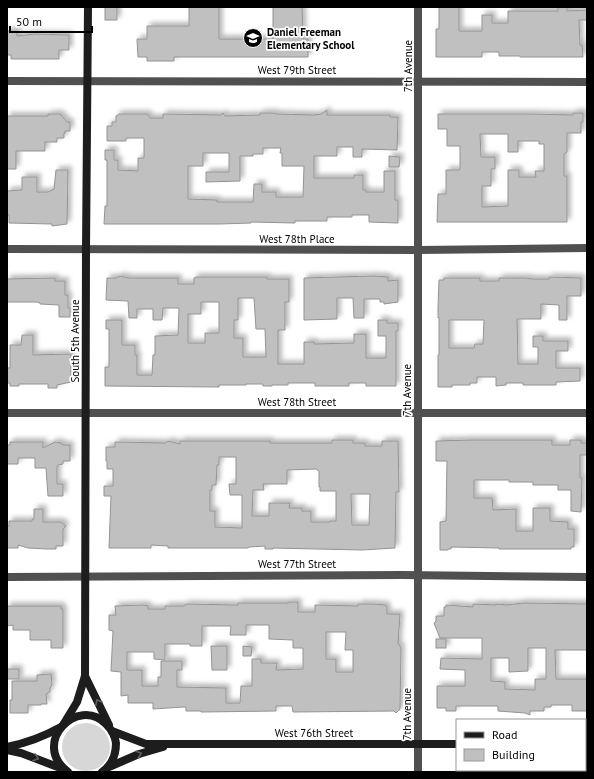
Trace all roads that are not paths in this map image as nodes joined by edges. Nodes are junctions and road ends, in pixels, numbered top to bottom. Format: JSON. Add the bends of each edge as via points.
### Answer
{"nodes":[{"id":1,"x":88,"y":7,"type":"edge"},
{"id":2,"x":418,"y":7,"type":"edge"},
{"id":3,"x":88,"y":80,"type":"junction"},
{"id":4,"x":7,"y":81,"type":"edge"},
{"id":5,"x":419,"y":82,"type":"junction"},
{"id":6,"x":587,"y":82,"type":"edge"},
{"id":7,"x":587,"y":248,"type":"edge"},
{"id":8,"x":7,"y":249,"type":"edge"},
{"id":9,"x":86,"y":249,"type":"junction"},
{"id":10,"x":418,"y":250,"type":"junction"},
{"id":11,"x":587,"y":412,"type":"edge"},
{"id":12,"x":7,"y":413,"type":"edge"},
{"id":13,"x":86,"y":413,"type":"junction"},
{"id":14,"x":419,"y":413,"type":"junction"},
{"id":15,"x":417,"y":575,"type":"junction"},
{"id":16,"x":86,"y":576,"type":"junction"},
{"id":17,"x":7,"y":577,"type":"edge"},
{"id":18,"x":587,"y":577,"type":"edge"},
{"id":19,"x":85,"y":676,"type":"junction"},
{"id":20,"x":62,"y":726,"type":"junction"},
{"id":21,"x":111,"y":730,"type":"junction"},
{"id":22,"x":418,"y":743,"type":"junction"},
{"id":23,"x":172,"y":744,"type":"junction"},
{"id":24,"x":456,"y":744,"type":"edge"},
{"id":25,"x":7,"y":749,"type":"edge"},
{"id":26,"x":106,"y":770,"type":"edge"},
{"id":27,"x":66,"y":771,"type":"edge"},
{"id":28,"x":418,"y":772,"type":"edge"}],
"edges":[{"from":1,"to":3,"type":"street","name":"South 5th Avenue"},
{"from":2,"to":5,"type":"street","name":"7th Avenue"},
{"from":3,"to":4,"type":"street","name":"West 79th Street"},
{"from":3,"to":5,"type":"street","name":"West 79th Street"},
{"from":3,"to":9,"type":"street","name":"South 5th Avenue"},
{"from":5,"to":6,"type":"street","name":"West 79th Street"},
{"from":5,"to":10,"type":"street","name":"7th Avenue"},
{"from":7,"to":10,"type":"street","name":"West 78th Place"},
{"from":8,"to":9,"type":"street","name":"West 78th Place"},
{"from":9,"to":10,"type":"street","name":"West 78th Place"},
{"from":9,"to":13,"type":"street","name":"South 5th Avenue"},
{"from":10,"to":14,"type":"street","name":"7th Avenue"},
{"from":11,"to":14,"type":"street","name":"West 78th Street"},
{"from":12,"to":13,"type":"street","name":"West 78th Street"},
{"from":13,"to":14,"type":"street","name":"West 78th Street"},
{"from":13,"to":16,"type":"street","name":"South 5th Avenue"},
{"from":14,"to":15,"type":"street","name":"7th Avenue"},
{"from":15,"to":16,"type":"street","name":"West 77th Street"},
{"from":15,"to":18,"type":"street","name":"West 77th Street"},
{"from":15,"to":22,"type":"street","name":"7th Avenue"},
{"from":16,"to":17,"type":"street","name":"West 77th Street"},
{"from":16,"to":19,"type":"street","name":"South 5th Avenue"},
{"from":19,"to":20,"type":"street","name":"South 5th Avenue","via":[[77,702]]},
{"from":21,"to":19,"type":"street","name":"South 5th Avenue","one_way":true},
{"from":20,"to":21,"type":"street","name":"West 76th Street","via":[[71,719],[88,716],[99,718]]},
{"from":20,"to":25,"type":"street","via":[[36,740]]},
{"from":20,"to":27,"type":"street","name":"South 5th Avenue","via":[[54,744],[58,762]]},
{"from":21,"to":23,"type":"street","name":"West 76th Street","via":[[146,744]]},
{"from":21,"to":26,"type":"street","name":"South 5th Avenue","via":[[116,740],[116,750],[114,759]]},
{"from":22,"to":23,"type":"street","name":"West 76th Street"},
{"from":22,"to":24,"type":"street","name":"West 76th Street"},
{"from":22,"to":28,"type":"street","name":"7th Avenue"},
{"from":26,"to":23,"type":"street","name":"West 76th Street","one_way":true,"via":[[139,754]]},
{"from":25,"to":27,"type":"street","one_way":true}]}
